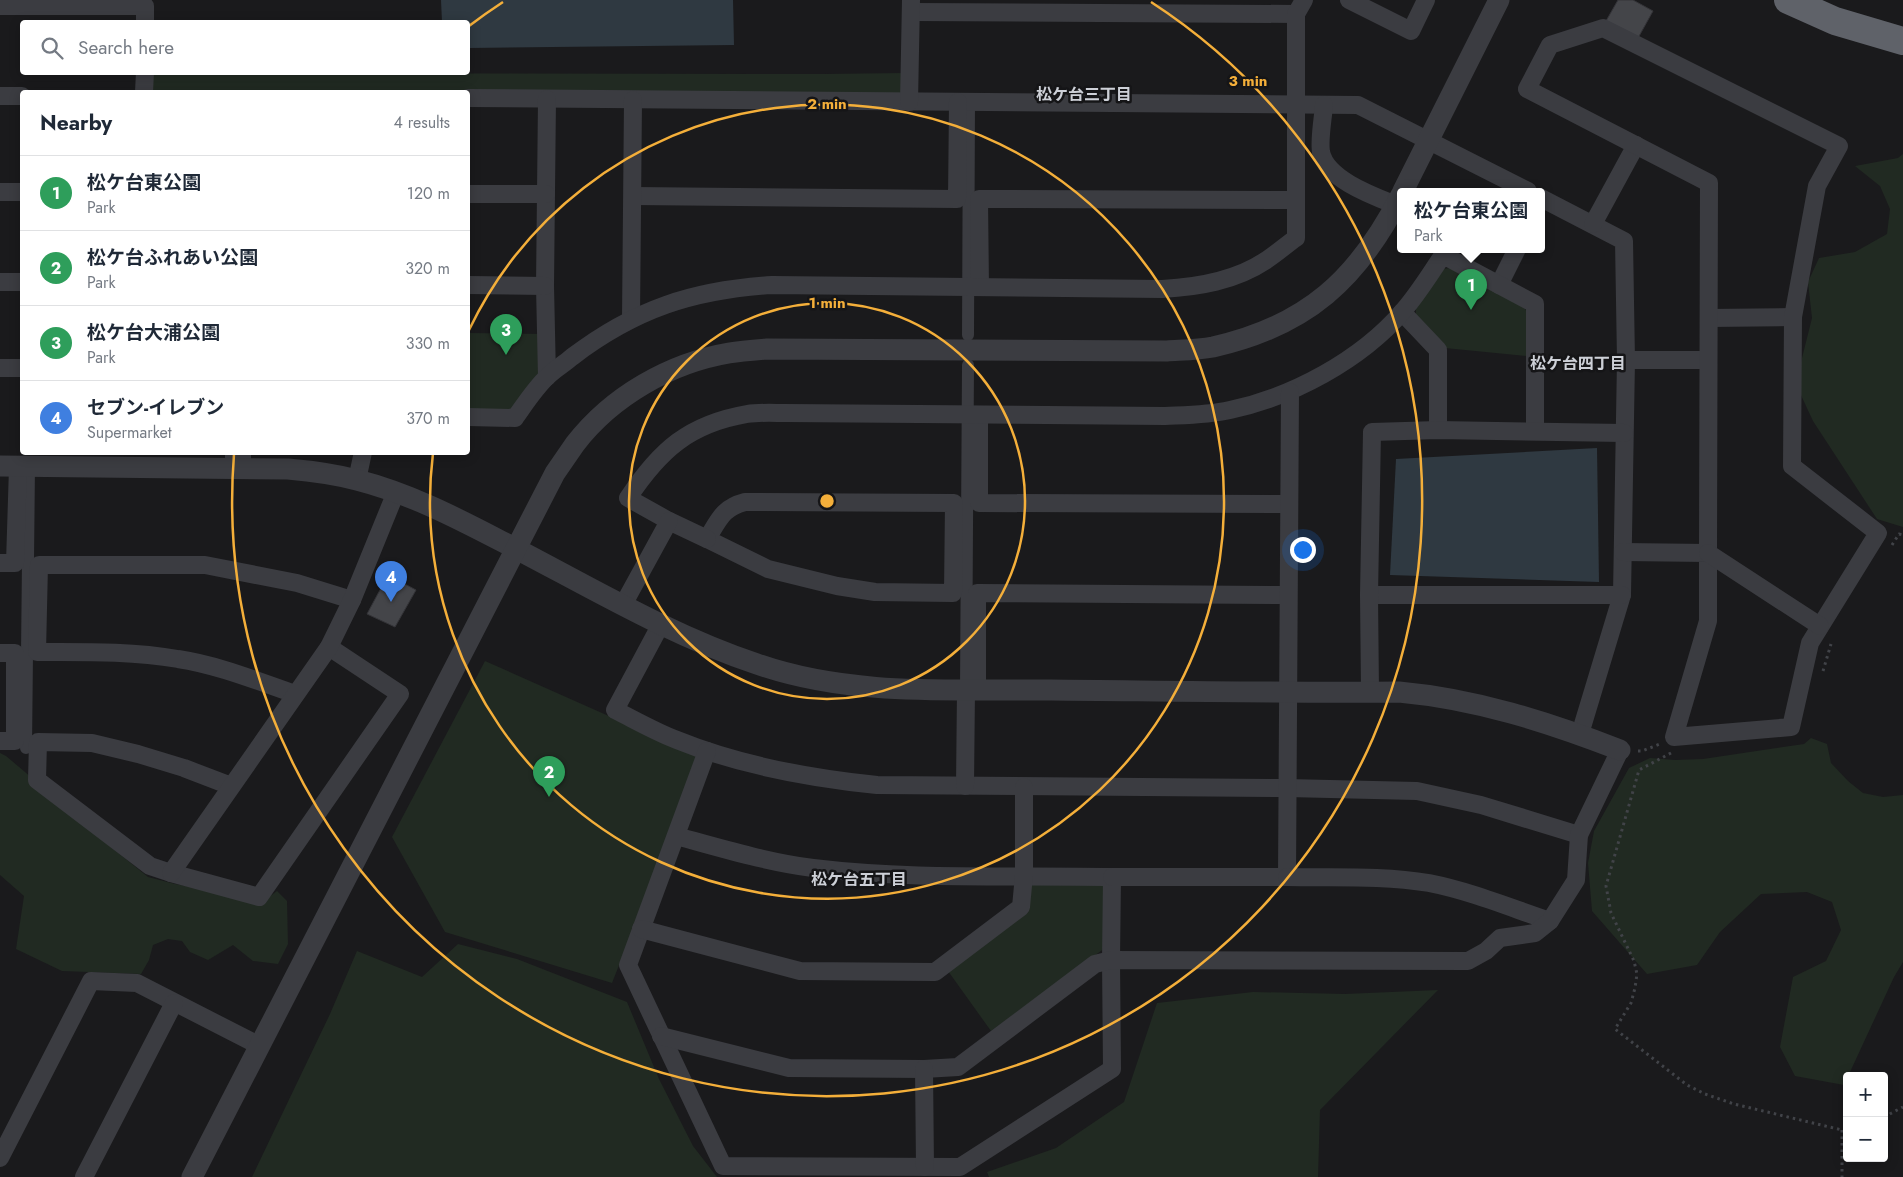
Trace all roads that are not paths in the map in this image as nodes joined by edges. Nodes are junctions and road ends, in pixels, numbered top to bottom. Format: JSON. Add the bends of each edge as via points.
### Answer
{"nodes":[{"id":1,"x":1349,"y":0,"type":"edge"},
{"id":2,"x":1426,"y":0,"type":"edge"},
{"id":3,"x":1499,"y":0,"type":"edge"},
{"id":4,"x":1788,"y":0,"type":"edge"},
{"id":5,"x":0,"y":6,"type":"edge"},
{"id":6,"x":911,"y":6,"type":"edge"},
{"id":7,"x":1300,"y":7,"type":"edge"},
{"id":8,"x":145,"y":20,"type":"edge"},
{"id":9,"x":1903,"y":41,"type":"edge"},
{"id":10,"x":145,"y":75,"type":"edge"},
{"id":11,"x":144,"y":90,"type":"edge"},
{"id":12,"x":0,"y":96,"type":"edge"},
{"id":13,"x":20,"y":96,"type":"edge"},
{"id":14,"x":470,"y":98,"type":"edge"},
{"id":15,"x":547,"y":99,"type":"junction"},
{"id":16,"x":633,"y":100,"type":"junction"},
{"id":17,"x":909,"y":102,"type":"junction"},
{"id":18,"x":963,"y":102,"type":"junction"},
{"id":19,"x":1296,"y":105,"type":"junction"},
{"id":20,"x":1324,"y":105,"type":"junction"},
{"id":21,"x":1429,"y":140,"type":"junction"},
{"id":22,"x":1636,"y":145,"type":"junction"},
{"id":23,"x":1405,"y":188,"type":"edge"},
{"id":24,"x":1519,"y":188,"type":"edge"},
{"id":25,"x":0,"y":192,"type":"edge"},
{"id":26,"x":20,"y":192,"type":"edge"},
{"id":27,"x":470,"y":194,"type":"edge"},
{"id":28,"x":546,"y":194,"type":"junction"},
{"id":29,"x":633,"y":196,"type":"junction"},
{"id":30,"x":1397,"y":196,"type":"edge"},
{"id":31,"x":1296,"y":200,"type":"junction"},
{"id":32,"x":1545,"y":201,"type":"edge"},
{"id":33,"x":1397,"y":203,"type":"edge"},
{"id":34,"x":1593,"y":224,"type":"junction"},
{"id":35,"x":1515,"y":253,"type":"edge"},
{"id":36,"x":0,"y":282,"type":"edge"},
{"id":37,"x":20,"y":282,"type":"edge"},
{"id":38,"x":1499,"y":284,"type":"junction"},
{"id":39,"x":470,"y":285,"type":"edge"},
{"id":40,"x":545,"y":286,"type":"junction"},
{"id":41,"x":973,"y":288,"type":"junction"},
{"id":42,"x":1402,"y":312,"type":"junction"},
{"id":43,"x":1793,"y":317,"type":"junction"},
{"id":44,"x":1709,"y":318,"type":"junction"},
{"id":45,"x":631,"y":319,"type":"junction"},
{"id":46,"x":968,"y":335,"type":"dead end"},
{"id":47,"x":1626,"y":360,"type":"junction"},
{"id":48,"x":1708,"y":360,"type":"junction"},
{"id":49,"x":968,"y":365,"type":"dead end"},
{"id":50,"x":0,"y":368,"type":"edge"},
{"id":51,"x":20,"y":368,"type":"edge"},
{"id":52,"x":547,"y":377,"type":"junction"},
{"id":53,"x":1290,"y":392,"type":"junction"},
{"id":54,"x":973,"y":415,"type":"junction"},
{"id":55,"x":470,"y":417,"type":"edge"},
{"id":56,"x":1438,"y":430,"type":"junction"},
{"id":57,"x":1535,"y":431,"type":"junction"},
{"id":58,"x":1624,"y":432,"type":"junction"},
{"id":59,"x":362,"y":455,"type":"edge"},
{"id":60,"x":240,"y":460,"type":"edge"},
{"id":61,"x":16,"y":466,"type":"edge"},
{"id":62,"x":357,"y":480,"type":"junction"},
{"id":63,"x":396,"y":492,"type":"junction"},
{"id":64,"x":1289,"y":504,"type":"junction"},
{"id":65,"x":669,"y":521,"type":"junction"},
{"id":66,"x":707,"y":539,"type":"junction"},
{"id":67,"x":516,"y":549,"type":"junction"},
{"id":68,"x":1623,"y":552,"type":"junction"},
{"id":69,"x":1708,"y":554,"type":"junction"},
{"id":70,"x":0,"y":563,"type":"edge"},
{"id":71,"x":1288,"y":595,"type":"junction"},
{"id":72,"x":1369,"y":595,"type":"junction"},
{"id":73,"x":1622,"y":595,"type":"junction"},
{"id":74,"x":352,"y":600,"type":"junction"},
{"id":75,"x":623,"y":605,"type":"junction"},
{"id":76,"x":661,"y":624,"type":"junction"},
{"id":77,"x":1820,"y":626,"type":"junction"},
{"id":78,"x":328,"y":647,"type":"junction"},
{"id":79,"x":0,"y":653,"type":"edge"},
{"id":80,"x":971,"y":690,"type":"junction"},
{"id":81,"x":1288,"y":692,"type":"junction"},
{"id":82,"x":1370,"y":692,"type":"junction"},
{"id":83,"x":295,"y":694,"type":"junction"},
{"id":84,"x":1580,"y":734,"type":"junction"},
{"id":85,"x":0,"y":741,"type":"edge"},
{"id":86,"x":26,"y":748,"type":"dead end"},
{"id":87,"x":1620,"y":750,"type":"joint"},
{"id":88,"x":707,"y":751,"type":"junction"},
{"id":89,"x":231,"y":786,"type":"junction"},
{"id":90,"x":965,"y":786,"type":"junction"},
{"id":91,"x":1024,"y":787,"type":"junction"},
{"id":92,"x":1287,"y":788,"type":"junction"},
{"id":93,"x":1579,"y":835,"type":"junction"},
{"id":94,"x":676,"y":836,"type":"junction"},
{"id":95,"x":171,"y":873,"type":"junction"},
{"id":96,"x":1024,"y":875,"type":"junction"},
{"id":97,"x":1112,"y":876,"type":"junction"},
{"id":98,"x":1287,"y":877,"type":"junction"},
{"id":99,"x":1550,"y":921,"type":"junction"},
{"id":100,"x":641,"y":929,"type":"junction"},
{"id":101,"x":1111,"y":960,"type":"junction"},
{"id":102,"x":174,"y":1002,"type":"junction"},
{"id":103,"x":661,"y":1036,"type":"junction"},
{"id":104,"x":260,"y":1046,"type":"junction"},
{"id":105,"x":924,"y":1069,"type":"junction"},
{"id":106,"x":0,"y":1158,"type":"edge"},
{"id":107,"x":925,"y":1167,"type":"junction"},
{"id":108,"x":84,"y":1177,"type":"edge"},
{"id":109,"x":192,"y":1177,"type":"edge"}],
"edges":[{"from":1,"to":2,"type":"street","via":[[1410,31]]},
{"from":3,"to":21,"type":"street"},
{"from":4,"to":9,"type":"highway","via":[[1834,21]]},
{"from":5,"to":8,"type":"street","via":[[145,6]]},
{"from":6,"to":7,"type":"street"},
{"from":6,"to":17,"type":"street"},
{"from":7,"to":19,"type":"street"},
{"from":10,"to":11,"type":"street"},
{"from":12,"to":13,"type":"street"},
{"from":14,"to":15,"type":"street"},
{"from":15,"to":16,"type":"street"},
{"from":15,"to":28,"type":"street"},
{"from":16,"to":17,"type":"street"},
{"from":16,"to":29,"type":"street"},
{"from":17,"to":18,"type":"street"},
{"from":18,"to":19,"type":"street"},
{"from":18,"to":29,"type":"street","via":[[957,199]]},
{"from":18,"to":41,"type":"street"},
{"from":19,"to":20,"type":"street"},
{"from":19,"to":31,"type":"street"},
{"from":20,"to":21,"type":"street","via":[[1358,105]]},
{"from":20,"to":30,"type":"street","via":[[1321,152],[1327,166],[1358,189]]},
{"from":21,"to":23,"type":"street"},
{"from":21,"to":24,"type":"street"},
{"from":22,"to":34,"type":"street"},
{"from":22,"to":43,"type":"street","via":[[1526,89],[1550,44],[1603,28],[1840,146],[1817,186]]},
{"from":22,"to":44,"type":"street","via":[[1710,183]]},
{"from":25,"to":26,"type":"street"},
{"from":27,"to":28,"type":"street"},
{"from":28,"to":40,"type":"street"},
{"from":29,"to":45,"type":"street"},
{"from":31,"to":41,"type":"street","via":[[1296,238],[1264,262],[1235,276],[1196,287]]},
{"from":31,"to":41,"type":"street","via":[[979,199]]},
{"from":32,"to":34,"type":"street"},
{"from":33,"to":67,"type":"street","via":[[1369,249],[1328,294],[1272,330],[1211,348],[1167,351],[767,349],[730,353],[676,368],[620,400],[575,444],[555,473]]},
{"from":34,"to":47,"type":"street","via":[[1624,241]]},
{"from":35,"to":38,"type":"street"},
{"from":36,"to":37,"type":"street"},
{"from":38,"to":42,"type":"street","via":[[1443,255]]},
{"from":38,"to":57,"type":"street","via":[[1535,304]]},
{"from":39,"to":40,"type":"street"},
{"from":40,"to":52,"type":"street"},
{"from":41,"to":45,"type":"street","via":[[736,288],[664,304]]},
{"from":41,"to":46,"type":"street"},
{"from":42,"to":53,"type":"street","via":[[1381,333],[1340,364]]},
{"from":42,"to":56,"type":"street","via":[[1438,350]]},
{"from":43,"to":44,"type":"street"},
{"from":43,"to":77,"type":"street","via":[[1792,466],[1878,533]]},
{"from":44,"to":48,"type":"street"},
{"from":45,"to":52,"type":"street","via":[[590,344]]},
{"from":47,"to":48,"type":"street"},
{"from":47,"to":58,"type":"street"},
{"from":48,"to":69,"type":"street"},
{"from":49,"to":54,"type":"street"},
{"from":50,"to":51,"type":"street"},
{"from":52,"to":55,"type":"street","via":[[515,418]]},
{"from":53,"to":54,"type":"street","via":[[1231,410],[1204,414]]},
{"from":53,"to":64,"type":"street"},
{"from":54,"to":64,"type":"street","via":[[978,503]]},
{"from":54,"to":65,"type":"street","via":[[749,414],[716,422],[691,432],[666,450],[645,472],[628,498]]},
{"from":54,"to":80,"type":"street"},
{"from":56,"to":57,"type":"street"},
{"from":56,"to":72,"type":"street","via":[[1372,432]]},
{"from":57,"to":58,"type":"street"},
{"from":58,"to":68,"type":"street"},
{"from":59,"to":62,"type":"street"},
{"from":60,"to":61,"type":"street"},
{"from":60,"to":62,"type":"street"},
{"from":61,"to":70,"type":"street","via":[[15,563]]},
{"from":61,"to":86,"type":"street"},
{"from":62,"to":63,"type":"street"},
{"from":63,"to":67,"type":"street"},
{"from":63,"to":74,"type":"street"},
{"from":64,"to":71,"type":"street"},
{"from":65,"to":66,"type":"street"},
{"from":65,"to":75,"type":"street"},
{"from":66,"to":66,"type":"street","via":[[724,512],[745,502],[954,503],[953,593],[875,592],[837,586],[768,569]]},
{"from":67,"to":75,"type":"street"},
{"from":67,"to":104,"type":"street"},
{"from":68,"to":69,"type":"street"},
{"from":68,"to":73,"type":"street"},
{"from":69,"to":77,"type":"street"},
{"from":69,"to":77,"type":"street","via":[[1708,622],[1674,745],[1791,727],[1810,643]]},
{"from":71,"to":80,"type":"street","via":[[977,592]]},
{"from":71,"to":81,"type":"street"},
{"from":72,"to":73,"type":"street"},
{"from":72,"to":82,"type":"street"},
{"from":73,"to":84,"type":"street"},
{"from":74,"to":78,"type":"street"},
{"from":74,"to":83,"type":"street","via":[[297,583],[205,565],[39,565],[37,652],[124,652],[179,659],[228,671]]},
{"from":75,"to":76,"type":"street"},
{"from":76,"to":80,"type":"street","via":[[756,664],[824,682],[861,687]]},
{"from":76,"to":88,"type":"street","via":[[615,710],[676,740]]},
{"from":78,"to":83,"type":"street"},
{"from":78,"to":95,"type":"street","via":[[400,694],[259,897]]},
{"from":79,"to":85,"type":"street","via":[[15,654],[15,741]]},
{"from":80,"to":81,"type":"street"},
{"from":80,"to":90,"type":"street"},
{"from":81,"to":82,"type":"street"},
{"from":81,"to":92,"type":"street"},
{"from":82,"to":84,"type":"street","via":[[1456,699],[1512,712]]},
{"from":83,"to":89,"type":"street"},
{"from":84,"to":87,"type":"street"},
{"from":87,"to":93,"type":"street"},
{"from":88,"to":90,"type":"street","via":[[825,780],[877,785]]},
{"from":88,"to":94,"type":"street"},
{"from":89,"to":95,"type":"street"},
{"from":89,"to":95,"type":"street","via":[[184,768],[92,743],[38,742],[37,780],[150,866]]},
{"from":90,"to":91,"type":"street"},
{"from":91,"to":92,"type":"street"},
{"from":91,"to":96,"type":"street"},
{"from":92,"to":93,"type":"street","via":[[1417,791],[1481,805]]},
{"from":92,"to":98,"type":"street"},
{"from":93,"to":99,"type":"street","via":[[1576,880]]},
{"from":94,"to":96,"type":"street","via":[[759,859],[811,868],[880,874]]},
{"from":94,"to":100,"type":"street"},
{"from":96,"to":97,"type":"street"},
{"from":96,"to":100,"type":"street","via":[[1021,907],[935,972],[800,971]]},
{"from":97,"to":98,"type":"street"},
{"from":97,"to":101,"type":"street"},
{"from":98,"to":99,"type":"street","via":[[1397,879],[1431,884]]},
{"from":99,"to":101,"type":"street","via":[[1535,933],[1500,938],[1468,961]]},
{"from":100,"to":103,"type":"street","via":[[628,965]]},
{"from":101,"to":105,"type":"street","via":[[1095,964],[958,1067]]},
{"from":101,"to":107,"type":"street","via":[[1112,1069],[960,1167]]},
{"from":102,"to":104,"type":"street"},
{"from":102,"to":106,"type":"street","via":[[137,982],[92,981]]},
{"from":102,"to":108,"type":"street"},
{"from":103,"to":105,"type":"street","via":[[789,1068]]},
{"from":103,"to":107,"type":"street","via":[[722,1166]]},
{"from":104,"to":109,"type":"street"},
{"from":105,"to":107,"type":"street"}]}
